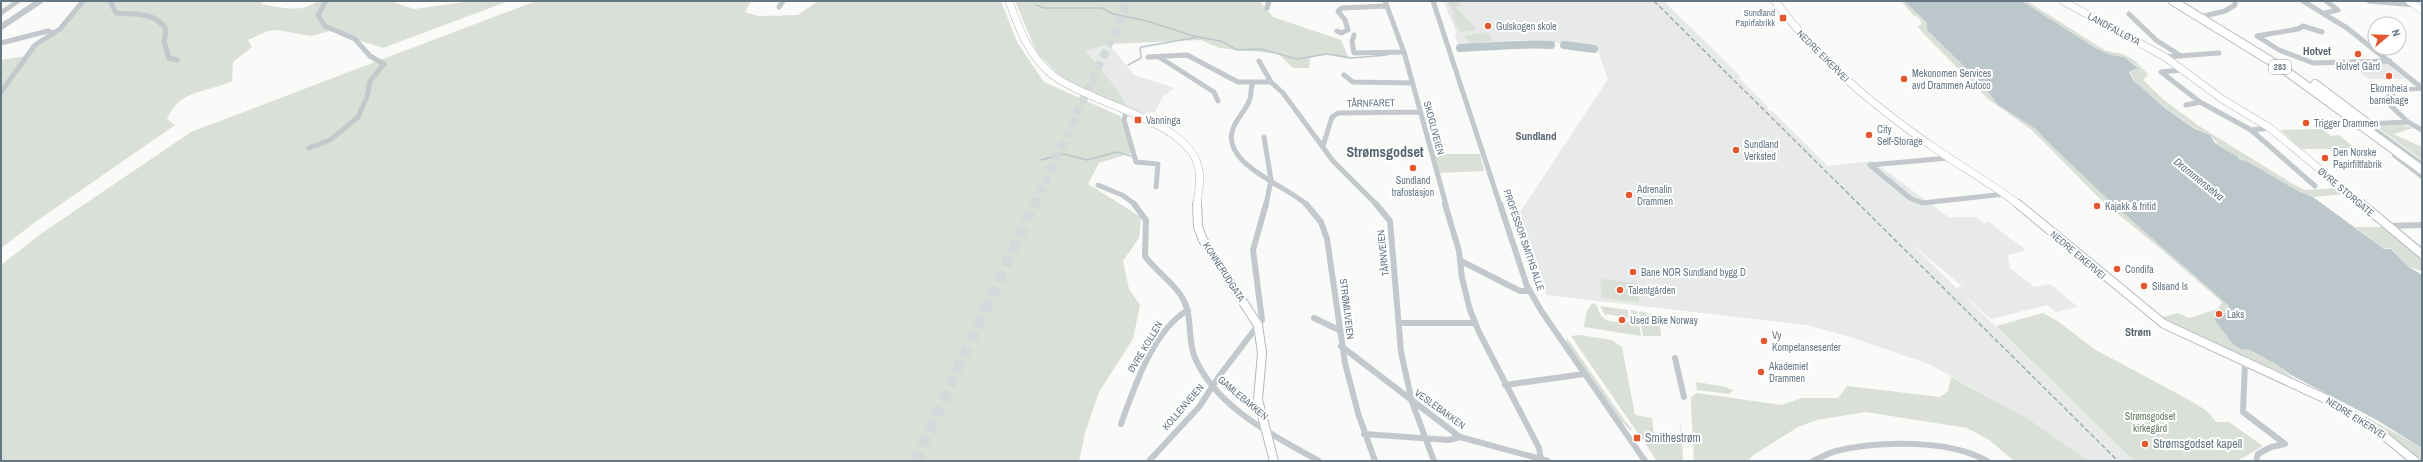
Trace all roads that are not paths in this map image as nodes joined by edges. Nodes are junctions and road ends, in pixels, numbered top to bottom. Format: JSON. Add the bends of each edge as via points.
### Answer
{"nodes":[{"id":1,"x":18,"y":1,"type":"edge"},
{"id":2,"x":40,"y":1,"type":"edge"},
{"id":3,"x":83,"y":1,"type":"edge"},
{"id":4,"x":110,"y":1,"type":"edge"},
{"id":5,"x":326,"y":1,"type":"edge"},
{"id":6,"x":783,"y":1,"type":"edge"},
{"id":7,"x":1009,"y":1,"type":"edge"},
{"id":8,"x":1268,"y":1,"type":"edge"},
{"id":9,"x":1434,"y":1,"type":"edge"},
{"id":10,"x":1775,"y":1,"type":"edge"},
{"id":11,"x":2063,"y":1,"type":"edge"},
{"id":12,"x":2173,"y":1,"type":"edge"},
{"id":13,"x":2180,"y":1,"type":"edge"},
{"id":14,"x":2234,"y":1,"type":"edge"},
{"id":15,"x":2303,"y":1,"type":"edge"},
{"id":16,"x":2326,"y":1,"type":"edge"},
{"id":17,"x":2369,"y":1,"type":"edge"},
{"id":18,"x":1386,"y":3,"type":"edge"},
{"id":19,"x":2412,"y":3,"type":"edge"},
{"id":20,"x":779,"y":7,"type":"dead end"},
{"id":21,"x":1267,"y":8,"type":"dead end"},
{"id":22,"x":2422,"y":10,"type":"edge"},
{"id":23,"x":2325,"y":13,"type":"junction"},
{"id":24,"x":1,"y":14,"type":"edge"},
{"id":25,"x":2129,"y":14,"type":"dead end"},
{"id":26,"x":2203,"y":17,"type":"junction"},
{"id":27,"x":63,"y":26,"type":"junction"},
{"id":28,"x":1,"y":27,"type":"edge"},
{"id":29,"x":48,"y":31,"type":"junction"},
{"id":30,"x":1337,"y":32,"type":"dead end"},
{"id":31,"x":2322,"y":32,"type":"dead end"},
{"id":32,"x":54,"y":33,"type":"junction"},
{"id":33,"x":1354,"y":35,"type":"dead end"},
{"id":34,"x":1,"y":43,"type":"edge"},
{"id":35,"x":1404,"y":52,"type":"junction"},
{"id":36,"x":2220,"y":53,"type":"dead end"},
{"id":37,"x":2181,"y":56,"type":"junction"},
{"id":38,"x":1148,"y":57,"type":"dead end"},
{"id":39,"x":1159,"y":57,"type":"junction"},
{"id":40,"x":2165,"y":57,"type":"junction"},
{"id":41,"x":177,"y":60,"type":"dead end"},
{"id":42,"x":1259,"y":60,"type":"dead end"},
{"id":43,"x":2390,"y":61,"type":"junction"},
{"id":44,"x":2182,"y":70,"type":"junction"},
{"id":45,"x":1344,"y":75,"type":"dead end"},
{"id":46,"x":1271,"y":82,"type":"junction"},
{"id":47,"x":1412,"y":83,"type":"junction"},
{"id":48,"x":1252,"y":84,"type":"junction"},
{"id":49,"x":2422,"y":88,"type":"edge"},
{"id":50,"x":1,"y":92,"type":"edge"},
{"id":51,"x":1218,"y":101,"type":"dead end"},
{"id":52,"x":2200,"y":102,"type":"junction"},
{"id":53,"x":2186,"y":104,"type":"dead end"},
{"id":54,"x":1126,"y":112,"type":"junction"},
{"id":55,"x":1419,"y":112,"type":"junction"},
{"id":56,"x":2408,"y":122,"type":"junction"},
{"id":57,"x":2356,"y":123,"type":"junction"},
{"id":58,"x":2368,"y":124,"type":"junction"},
{"id":59,"x":2270,"y":128,"type":"junction"},
{"id":60,"x":2251,"y":130,"type":"junction"},
{"id":61,"x":2422,"y":130,"type":"edge"},
{"id":62,"x":2377,"y":132,"type":"junction"},
{"id":63,"x":1264,"y":137,"type":"dead end"},
{"id":64,"x":1323,"y":146,"type":"junction"},
{"id":65,"x":309,"y":148,"type":"dead end"},
{"id":66,"x":2402,"y":155,"type":"junction"},
{"id":67,"x":1950,"y":158,"type":"junction"},
{"id":68,"x":2422,"y":165,"type":"edge"},
{"id":69,"x":2422,"y":170,"type":"edge"},
{"id":70,"x":2422,"y":176,"type":"edge"},
{"id":71,"x":1271,"y":180,"type":"junction"},
{"id":72,"x":1098,"y":185,"type":"dead end"},
{"id":73,"x":2314,"y":186,"type":"dead end"},
{"id":74,"x":1156,"y":187,"type":"dead end"},
{"id":75,"x":2005,"y":194,"type":"junction"},
{"id":76,"x":2422,"y":225,"type":"edge"},
{"id":77,"x":2386,"y":226,"type":"junction"},
{"id":78,"x":2422,"y":254,"type":"edge"},
{"id":79,"x":1461,"y":261,"type":"junction"},
{"id":80,"x":1530,"y":292,"type":"junction"},
{"id":81,"x":1188,"y":310,"type":"junction"},
{"id":82,"x":1314,"y":318,"type":"dead end"},
{"id":83,"x":1399,"y":323,"type":"junction"},
{"id":84,"x":1475,"y":323,"type":"junction"},
{"id":85,"x":1258,"y":326,"type":"junction"},
{"id":86,"x":1339,"y":330,"type":"junction"},
{"id":87,"x":1341,"y":346,"type":"junction"},
{"id":88,"x":1675,"y":358,"type":"dead end"},
{"id":89,"x":2245,"y":362,"type":"junction"},
{"id":90,"x":1584,"y":374,"type":"junction"},
{"id":91,"x":1506,"y":385,"type":"junction"},
{"id":92,"x":1213,"y":387,"type":"junction"},
{"id":93,"x":1684,"y":397,"type":"dead end"},
{"id":94,"x":1412,"y":402,"type":"junction"},
{"id":95,"x":1121,"y":424,"type":"dead end"},
{"id":96,"x":1274,"y":434,"type":"junction"},
{"id":97,"x":1364,"y":434,"type":"junction"},
{"id":98,"x":1460,"y":437,"type":"junction"},
{"id":99,"x":1425,"y":438,"type":"junction"},
{"id":100,"x":1545,"y":460,"type":"edge"},
{"id":101,"x":1149,"y":461,"type":"edge"},
{"id":102,"x":1274,"y":461,"type":"edge"},
{"id":103,"x":1319,"y":461,"type":"edge"},
{"id":104,"x":1375,"y":461,"type":"edge"},
{"id":105,"x":1434,"y":461,"type":"edge"},
{"id":106,"x":1645,"y":461,"type":"edge"},
{"id":107,"x":1813,"y":461,"type":"edge"},
{"id":108,"x":1987,"y":461,"type":"edge"},
{"id":109,"x":2256,"y":461,"type":"edge"},
{"id":110,"x":2415,"y":461,"type":"edge"}],
"edges":[{"from":1,"to":24,"type":"street"},
{"from":2,"to":28,"type":"street","via":[[26,13]]},
{"from":3,"to":27,"type":"street"},
{"from":4,"to":41,"type":"street","via":[[114,4],[116,13],[138,13],[156,17],[166,29],[164,38],[168,56]]},
{"from":5,"to":65,"type":"street","via":[[318,15],[322,23],[333,31],[355,40],[369,55],[384,64],[370,81],[362,112],[326,143]]},
{"from":6,"to":20,"type":"street"},
{"from":7,"to":54,"type":"main road","name":"KONNERUDGATA","via":[[1028,47],[1042,66],[1068,85]]},
{"from":8,"to":21,"type":"street"},
{"from":9,"to":80,"type":"street","name":"PROFESSOR SMITHS ALLE"},
{"from":10,"to":67,"type":"main road","name":"NEDRE EIKERVEI","via":[[1798,32],[1841,75],[1878,107]]},
{"from":11,"to":40,"type":"main road","name":"LANDFALLØYA"},
{"from":12,"to":26,"type":"main road","number":"283"},
{"from":13,"to":26,"type":"main road","number":"283"},
{"from":14,"to":26,"type":"street","via":[[2225,11]]},
{"from":15,"to":23,"type":"street"},
{"from":16,"to":23,"type":"street","via":[[2338,10]]},
{"from":17,"to":19,"type":"street","via":[[2386,4]]},
{"from":18,"to":30,"type":"street","via":[[1342,8],[1338,11],[1345,20],[1348,30]]},
{"from":18,"to":35,"type":"street","name":"SKOGLIVEIEN"},
{"from":19,"to":22,"type":"main road"},
{"from":23,"to":43,"type":"street"},
{"from":25,"to":37,"type":"street","via":[[2156,40]]},
{"from":26,"to":57,"type":"main road","number":"283","via":[[2282,68]]},
{"from":26,"to":58,"type":"main road","number":"283","via":[[2303,76]]},
{"from":27,"to":29,"type":"street"},
{"from":27,"to":32,"type":"street"},
{"from":29,"to":32,"type":"street"},
{"from":29,"to":34,"type":"street"},
{"from":31,"to":43,"type":"street","via":[[2303,26],[2257,36],[2279,50],[2313,63]]},
{"from":32,"to":50,"type":"street","via":[[35,45]]},
{"from":33,"to":35,"type":"street","via":[[1354,53]]},
{"from":35,"to":47,"type":"street","name":"SKOGLIVEIEN"},
{"from":36,"to":37,"type":"street"},
{"from":37,"to":40,"type":"street"},
{"from":38,"to":39,"type":"street"},
{"from":39,"to":48,"type":"street","via":[[1187,55],[1230,79]]},
{"from":39,"to":51,"type":"street","via":[[1214,92]]},
{"from":40,"to":44,"type":"main road","name":"ØVRE STORGATE"},
{"from":42,"to":46,"type":"street","name":"TÅRNVEIEN"},
{"from":43,"to":49,"type":"street"},
{"from":44,"to":52,"type":"street","name":"ØVRE STORGATE","via":[[2161,72]]},
{"from":44,"to":59,"type":"main road","name":"ØVRE STORGATE","via":[[2222,99]]},
{"from":45,"to":47,"type":"street","via":[[1353,82]]},
{"from":46,"to":48,"type":"street"},
{"from":46,"to":64,"type":"street","name":"TÅRNVEIEN","via":[[1284,92],[1297,114]]},
{"from":47,"to":55,"type":"street","name":"SKOGLIVEIEN"},
{"from":48,"to":71,"type":"street","name":"STRØMLIVEIEN","via":[[1250,99],[1233,127],[1231,140],[1236,152],[1251,170]]},
{"from":49,"to":56,"type":"street","via":[[2398,89],[2391,92],[2387,98],[2390,105]]},
{"from":52,"to":53,"type":"street"},
{"from":52,"to":60,"type":"street","name":"ØVRE STORGATE"},
{"from":54,"to":74,"type":"street","via":[[1124,120],[1136,162],[1158,164]]},
{"from":54,"to":85,"type":"main road","name":"KONNERUDGATA","via":[[1174,136],[1195,155],[1201,173],[1196,215],[1200,234]]},
{"from":55,"to":64,"type":"street","name":"TÅRNFARET","via":[[1338,113],[1332,117]]},
{"from":55,"to":79,"type":"street","name":"SKOGLIVEIEN"},
{"from":56,"to":58,"type":"street"},
{"from":56,"to":61,"type":"street"},
{"from":57,"to":66,"type":"main road","number":"283"},
{"from":57,"to":70,"type":"street"},
{"from":58,"to":62,"type":"main road","number":"283"},
{"from":59,"to":60,"type":"street"},
{"from":59,"to":77,"type":"main road","name":"ØVRE STORGATE"},
{"from":60,"to":73,"type":"street","name":"ØVRE STORGATE"},
{"from":62,"to":66,"type":"main road","number":"283"},
{"from":62,"to":68,"type":"street"},
{"from":63,"to":71,"type":"street"},
{"from":64,"to":83,"type":"street","name":"TÅRNVEIEN","via":[[1344,173],[1382,209],[1390,221]]},
{"from":66,"to":69,"type":"main road","number":"283"},
{"from":67,"to":75,"type":"main road","name":"NEDRE EIKERVEI"},
{"from":67,"to":75,"type":"street","via":[[1870,165],[1910,198],[1922,203]]},
{"from":71,"to":85,"type":"street","name":"KONNERUDGATA","via":[[1252,250],[1262,320]]},
{"from":71,"to":86,"type":"street","name":"STRØMLIVEIEN","via":[[1310,207],[1324,228],[1330,248]]},
{"from":72,"to":81,"type":"street","name":"GAMLEBAKKEN","via":[[1127,198],[1142,213],[1147,224],[1145,256],[1182,297]]},
{"from":75,"to":89,"type":"main road","name":"NEDRE EIKERVEI","via":[[2164,324],[2192,340]]},
{"from":76,"to":77,"type":"street"},
{"from":77,"to":78,"type":"main road","name":"ØVRE STORGATE"},
{"from":79,"to":80,"type":"street","via":[[1520,291]]},
{"from":79,"to":84,"type":"street","name":"SKOGLIVEIEN","via":[[1462,278]]},
{"from":80,"to":90,"type":"street","name":"PROFESSOR SMITHS ALLE"},
{"from":81,"to":92,"type":"street","name":"GAMLEBAKKEN","via":[[1189,336],[1194,356],[1201,372]]},
{"from":81,"to":95,"type":"street","name":"ØVRE KOLLEN","via":[[1176,315],[1143,367]]},
{"from":82,"to":86,"type":"street"},
{"from":83,"to":84,"type":"street"},
{"from":83,"to":94,"type":"street","name":"TÅRNVEIEN","via":[[1401,352]]},
{"from":84,"to":91,"type":"street","name":"SKOGLIVEIEN"},
{"from":85,"to":92,"type":"street","name":"KOLLENVEIEN"},
{"from":85,"to":96,"type":"main road","name":"KONNERUDGATA","via":[[1262,346],[1258,403]]},
{"from":86,"to":87,"type":"street","name":"STRØMLIVEIEN"},
{"from":87,"to":94,"type":"street","name":"VESLEBAKKEN"},
{"from":87,"to":97,"type":"street","name":"STRØMLIVEIEN"},
{"from":88,"to":93,"type":"street"},
{"from":89,"to":109,"type":"street","via":[[2243,412],[2285,444],[2271,447],[2258,454]]},
{"from":89,"to":110,"type":"main road","name":"NEDRE EIKERVEI","via":[[2291,382],[2356,416]]},
{"from":90,"to":91,"type":"street"},
{"from":90,"to":106,"type":"street","name":"PROFESSOR SMITHS ALLE"},
{"from":91,"to":100,"type":"street","name":"SKOGLIVEIEN"},
{"from":92,"to":96,"type":"street","name":"GAMLEBAKKEN"},
{"from":92,"to":101,"type":"street","name":"KOLLENVEIEN","via":[[1199,407]]},
{"from":94,"to":98,"type":"street","name":"VESLEBAKKEN"},
{"from":94,"to":99,"type":"street","name":"TÅRNVEIEN"},
{"from":96,"to":102,"type":"main road","name":"KONNERUDGATA"},
{"from":96,"to":103,"type":"street","name":"GAMLEBAKKEN"},
{"from":97,"to":99,"type":"street"},
{"from":97,"to":104,"type":"street","name":"STRØMLIVEIEN"},
{"from":98,"to":99,"type":"street","via":[[1449,440]]},
{"from":98,"to":100,"type":"street","name":"VESLEBAKKEN"},
{"from":99,"to":105,"type":"street","name":"TÅRNVEIEN"},
{"from":107,"to":108,"type":"street","via":[[1835,452],[1906,444],[1975,452]]}]}
